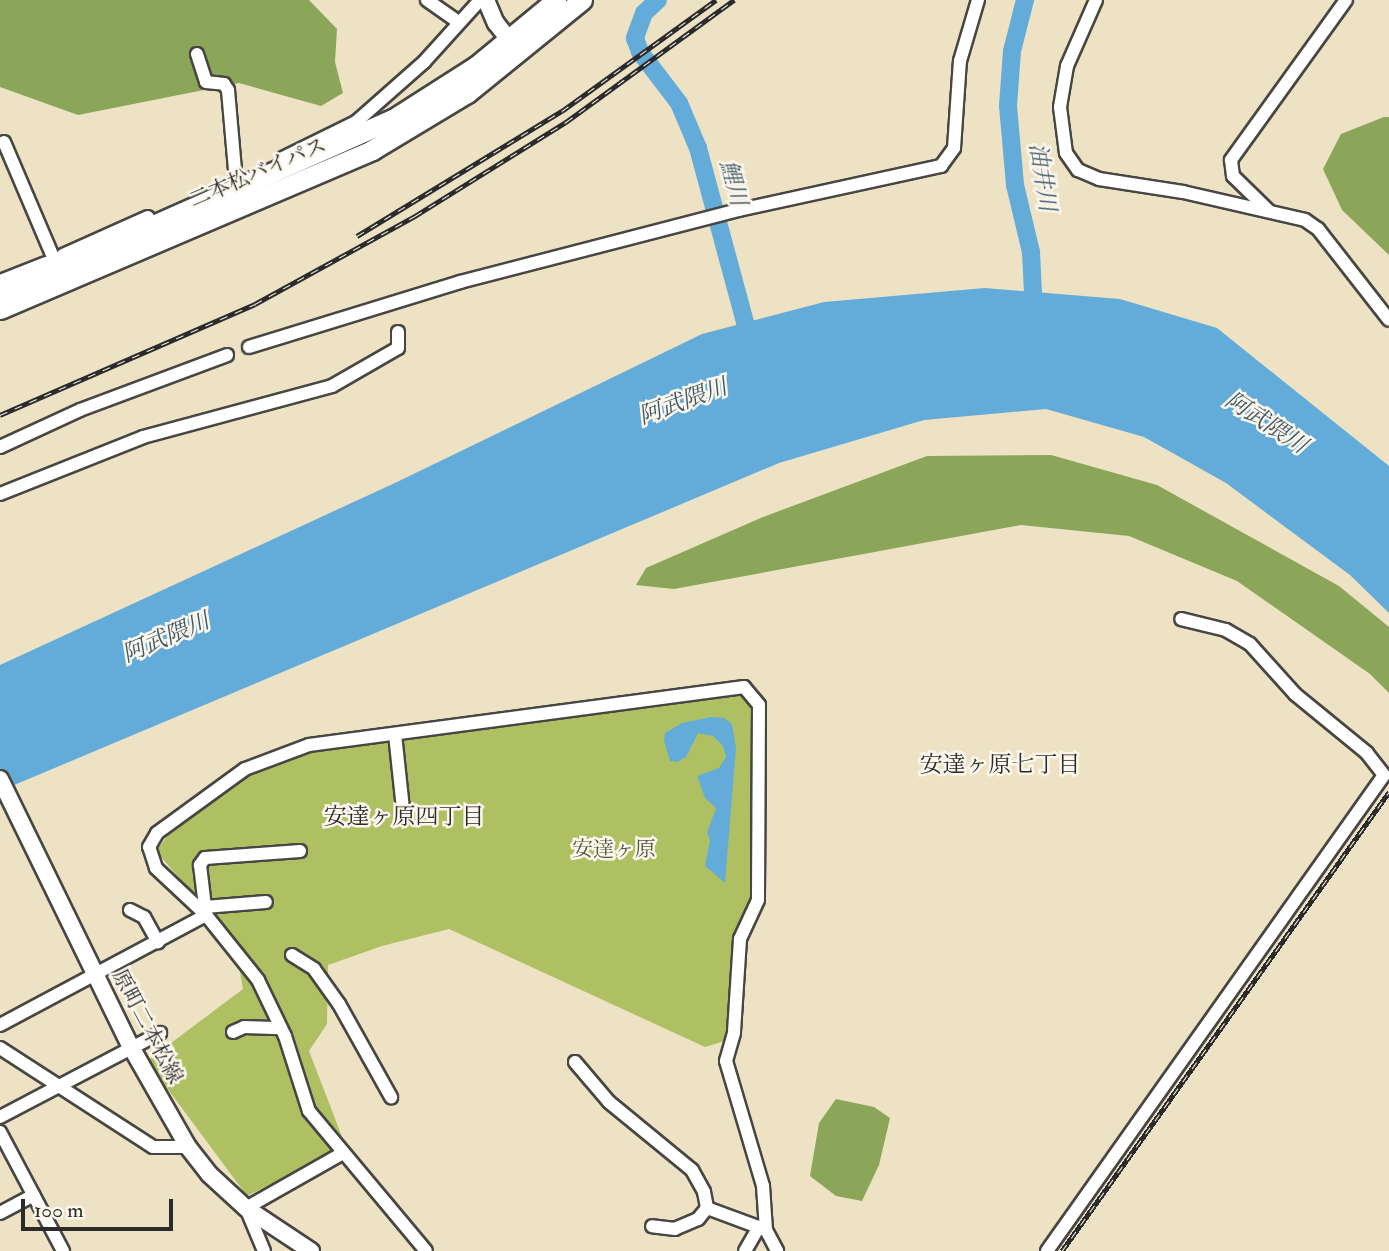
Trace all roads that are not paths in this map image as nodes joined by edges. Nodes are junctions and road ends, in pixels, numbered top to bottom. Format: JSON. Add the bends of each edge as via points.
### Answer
{"nodes":[{"id":1,"x":427,"y":0,"type":"edge"},
{"id":2,"x":480,"y":0,"type":"edge"},
{"id":3,"x":486,"y":0,"type":"edge"},
{"id":4,"x":556,"y":0,"type":"edge"},
{"id":5,"x":582,"y":0,"type":"edge"},
{"id":6,"x":978,"y":0,"type":"edge"},
{"id":7,"x":1096,"y":0,"type":"edge"},
{"id":8,"x":1346,"y":0,"type":"edge"},
{"id":9,"x":458,"y":22,"type":"junction"},
{"id":10,"x":514,"y":45,"type":"junction"},
{"id":11,"x":197,"y":54,"type":"dead end"},
{"id":12,"x":4,"y":142,"type":"dead end"},
{"id":13,"x":236,"y":181,"type":"junction"},
{"id":14,"x":1269,"y":212,"type":"junction"},
{"id":15,"x":54,"y":259,"type":"junction"},
{"id":16,"x":0,"y":281,"type":"edge"},
{"id":17,"x":0,"y":293,"type":"edge"},
{"id":18,"x":0,"y":309,"type":"edge"},
{"id":19,"x":1389,"y":320,"type":"edge"},
{"id":20,"x":398,"y":332,"type":"dead end"},
{"id":21,"x":249,"y":347,"type":"dead end"},
{"id":22,"x":227,"y":355,"type":"dead end"},
{"id":23,"x":0,"y":447,"type":"edge"},
{"id":24,"x":0,"y":494,"type":"edge"},
{"id":25,"x":1181,"y":619,"type":"dead end"},
{"id":26,"x":396,"y":734,"type":"junction"},
{"id":27,"x":0,"y":779,"type":"edge"},
{"id":28,"x":403,"y":809,"type":"dead end"},
{"id":29,"x":300,"y":851,"type":"dead end"},
{"id":30,"x":266,"y":902,"type":"dead end"},
{"id":31,"x":130,"y":910,"type":"dead end"},
{"id":32,"x":206,"y":911,"type":"junction"},
{"id":33,"x":159,"y":942,"type":"junction"},
{"id":34,"x":292,"y":956,"type":"dead end"},
{"id":35,"x":95,"y":975,"type":"junction"},
{"id":36,"x":0,"y":1025,"type":"edge"},
{"id":37,"x":281,"y":1028,"type":"junction"},
{"id":38,"x":233,"y":1032,"type":"dead end"},
{"id":39,"x":160,"y":1033,"type":"dead end"},
{"id":40,"x":131,"y":1046,"type":"junction"},
{"id":41,"x":0,"y":1048,"type":"edge"},
{"id":42,"x":576,"y":1062,"type":"dead end"},
{"id":43,"x":57,"y":1085,"type":"junction"},
{"id":44,"x":391,"y":1097,"type":"dead end"},
{"id":45,"x":0,"y":1116,"type":"edge"},
{"id":46,"x":0,"y":1132,"type":"edge"},
{"id":47,"x":188,"y":1147,"type":"junction"},
{"id":48,"x":341,"y":1154,"type":"junction"},
{"id":49,"x":34,"y":1195,"type":"junction"},
{"id":50,"x":246,"y":1208,"type":"junction"},
{"id":51,"x":707,"y":1208,"type":"junction"},
{"id":52,"x":0,"y":1213,"type":"edge"},
{"id":53,"x":652,"y":1226,"type":"dead end"},
{"id":54,"x":763,"y":1228,"type":"junction"},
{"id":55,"x":63,"y":1251,"type":"edge"},
{"id":56,"x":264,"y":1251,"type":"edge"},
{"id":57,"x":311,"y":1251,"type":"edge"},
{"id":58,"x":426,"y":1251,"type":"edge"},
{"id":59,"x":746,"y":1251,"type":"edge"},
{"id":60,"x":777,"y":1251,"type":"edge"},
{"id":61,"x":1047,"y":1251,"type":"edge"}],
"edges":[{"from":1,"to":9,"type":"street"},
{"from":2,"to":9,"type":"street"},
{"from":3,"to":10,"type":"main road"},
{"from":4,"to":10,"type":"highway"},
{"from":5,"to":10,"type":"highway"},
{"from":6,"to":21,"type":"street","via":[[958,72],[954,148],[941,166],[739,210],[460,282]]},
{"from":7,"to":14,"type":"street","via":[[1063,82],[1063,140],[1071,162],[1088,177]]},
{"from":8,"to":14,"type":"street","via":[[1231,160],[1233,176]]},
{"from":9,"to":13,"type":"street","via":[[424,62],[356,122]]},
{"from":10,"to":17,"type":"highway","name":"二本松バイパス","via":[[346,143]]},
{"from":10,"to":18,"type":"highway","name":"二本松バイパス","via":[[467,93],[372,150]]},
{"from":11,"to":13,"type":"street","via":[[206,82],[224,84],[228,90]]},
{"from":12,"to":15,"type":"street"},
{"from":13,"to":15,"type":"street"},
{"from":14,"to":19,"type":"street","via":[[1305,220],[1318,229]]},
{"from":15,"to":16,"type":"street"},
{"from":20,"to":24,"type":"street","via":[[398,348],[332,386],[143,437]]},
{"from":22,"to":23,"type":"street","via":[[80,410]]},
{"from":25,"to":61,"type":"street","via":[[1226,630],[1250,644],[1295,694],[1367,753],[1384,775]]},
{"from":26,"to":28,"type":"street"},
{"from":26,"to":32,"type":"street","via":[[309,745],[245,769],[157,833],[149,847],[151,862]]},
{"from":26,"to":54,"type":"street","via":[[744,687],[757,697],[758,901],[740,939],[734,1033],[726,1061],[763,1186]]},
{"from":27,"to":35,"type":"main road","name":"原町二本松線"},
{"from":29,"to":32,"type":"street","via":[[205,858],[200,865]]},
{"from":30,"to":32,"type":"street"},
{"from":31,"to":33,"type":"street","via":[[144,918]]},
{"from":32,"to":33,"type":"street"},
{"from":32,"to":37,"type":"street","via":[[258,980]]},
{"from":33,"to":35,"type":"street"},
{"from":34,"to":44,"type":"street","via":[[314,969],[339,1004]]},
{"from":35,"to":36,"type":"street"},
{"from":35,"to":40,"type":"main road","name":"原町二本松線"},
{"from":37,"to":38,"type":"street","via":[[244,1027]]},
{"from":37,"to":48,"type":"street","via":[[309,1111]]},
{"from":39,"to":40,"type":"street"},
{"from":40,"to":43,"type":"street"},
{"from":40,"to":47,"type":"main road","name":"原町二本松線"},
{"from":41,"to":43,"type":"street"},
{"from":42,"to":51,"type":"street","via":[[608,1102],[692,1170]]},
{"from":43,"to":45,"type":"street"},
{"from":43,"to":47,"type":"street","via":[[153,1147]]},
{"from":46,"to":49,"type":"street"},
{"from":47,"to":50,"type":"main road","name":"原町二本松線"},
{"from":48,"to":50,"type":"street"},
{"from":48,"to":58,"type":"street"},
{"from":49,"to":52,"type":"street"},
{"from":49,"to":55,"type":"street"},
{"from":50,"to":56,"type":"street"},
{"from":50,"to":57,"type":"main road","name":"原町二本松線"},
{"from":51,"to":53,"type":"street","via":[[687,1226]]},
{"from":51,"to":54,"type":"street"},
{"from":54,"to":59,"type":"street"},
{"from":54,"to":60,"type":"street"}]}
